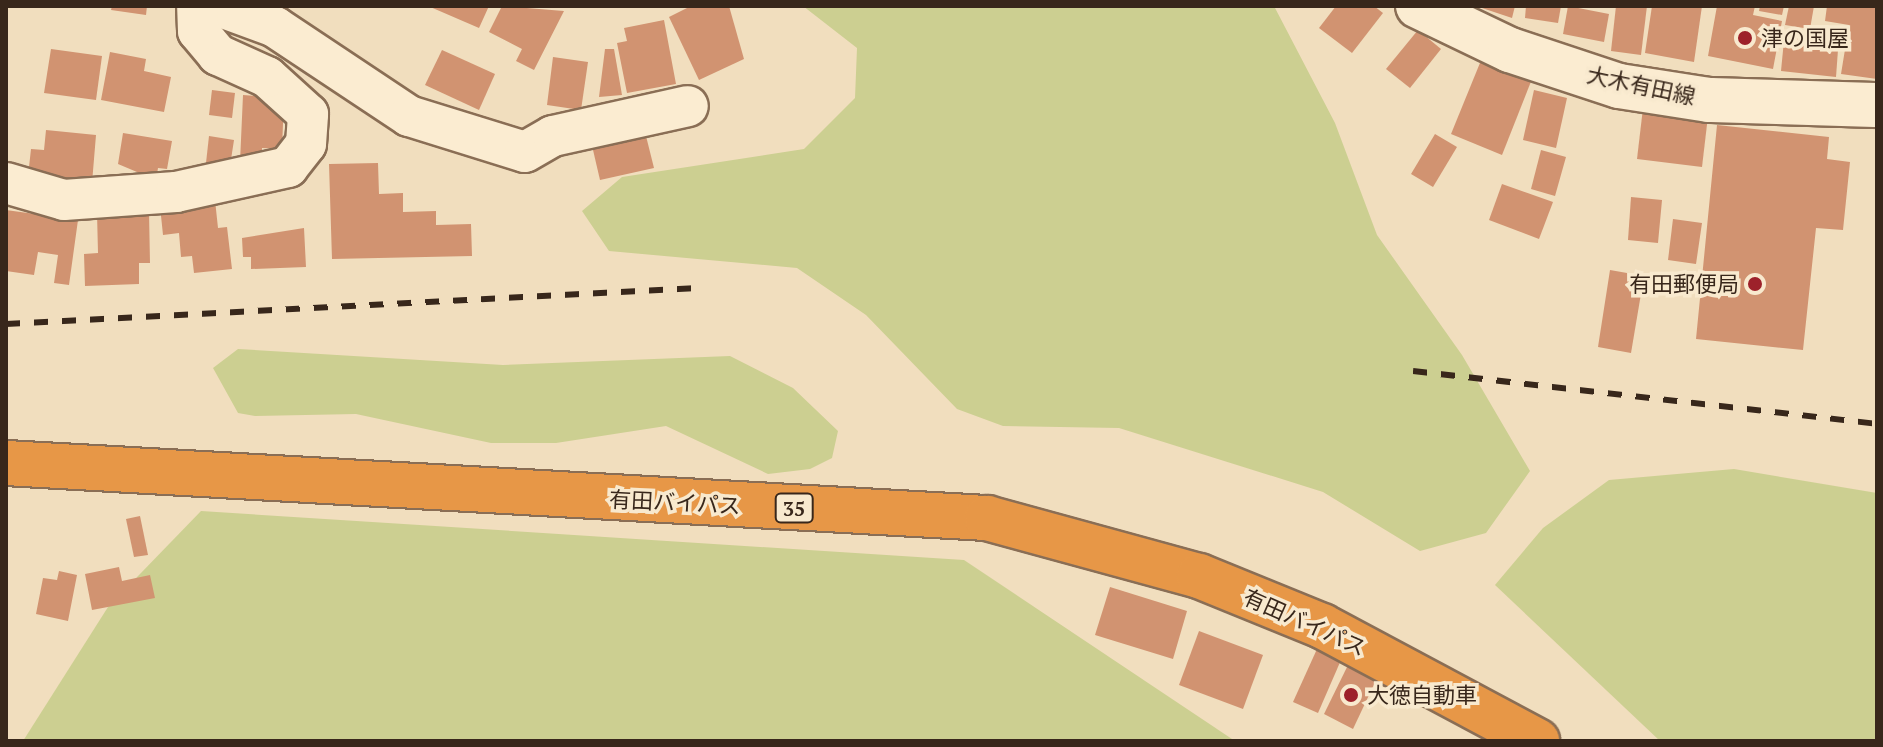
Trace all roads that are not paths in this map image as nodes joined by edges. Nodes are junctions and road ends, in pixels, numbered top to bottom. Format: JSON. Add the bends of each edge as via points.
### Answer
{"nodes":[{"id":1,"x":197,"y":6,"type":"edge"},
{"id":2,"x":218,"y":6,"type":"edge"},
{"id":3,"x":1418,"y":6,"type":"edge"},
{"id":4,"x":1877,"y":105,"type":"edge"},
{"id":5,"x":688,"y":106,"type":"dead end"},
{"id":6,"x":6,"y":183,"type":"edge"},
{"id":7,"x":6,"y":463,"type":"edge"},
{"id":8,"x":1537,"y":741,"type":"edge"}],
"edges":[{"from":1,"to":6,"type":"street","via":[[198,31],[218,55],[267,77],[308,114],[306,144],[288,167],[176,192],[64,200]]},
{"from":2,"to":5,"type":"street","via":[[275,27],[409,116],[525,152],[553,136]]},
{"from":3,"to":4,"type":"main road","name":"大木有田線","via":[[1510,50],[1619,86],[1709,100]]},
{"from":7,"to":8,"type":"highway","name":"有田バイパス","number":"35","via":[[987,518],[1199,576],[1322,626]]}]}
